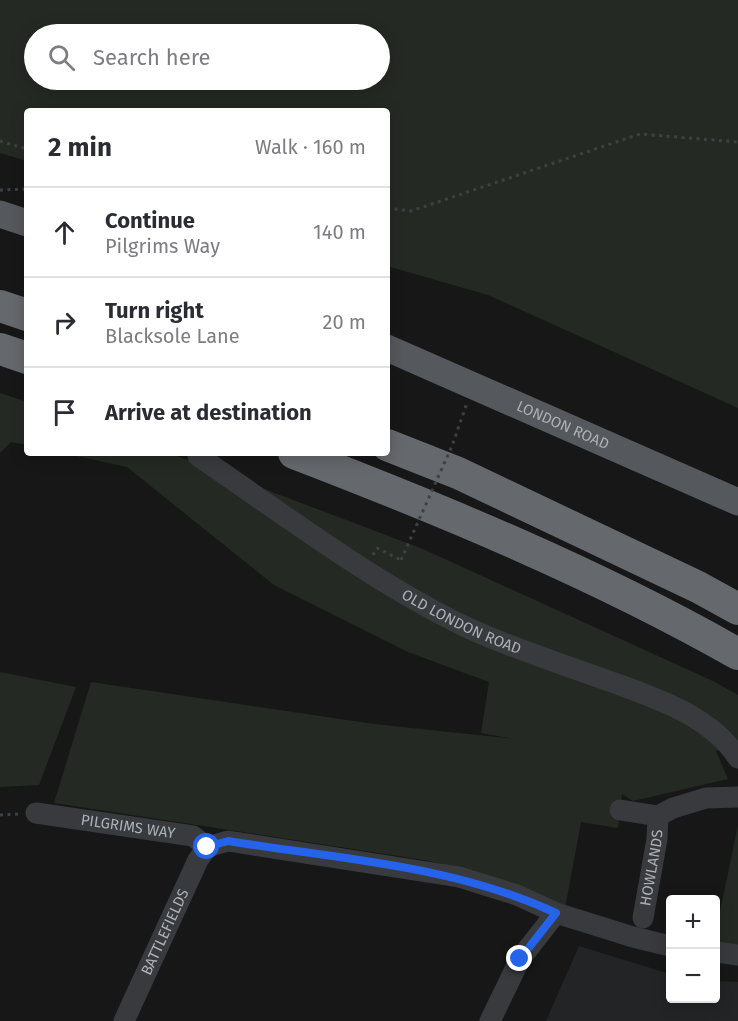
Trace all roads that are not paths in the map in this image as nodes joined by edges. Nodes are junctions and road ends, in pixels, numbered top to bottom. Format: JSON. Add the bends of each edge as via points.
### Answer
{"nodes":[{"id":1,"x":0,"y":214,"type":"edge"},
{"id":2,"x":24,"y":222,"type":"edge"},
{"id":3,"x":0,"y":306,"type":"edge"},
{"id":4,"x":24,"y":314,"type":"edge"},
{"id":5,"x":0,"y":349,"type":"edge"},
{"id":6,"x":390,"y":349,"type":"edge"},
{"id":7,"x":24,"y":357,"type":"edge"},
{"id":8,"x":390,"y":447,"type":"edge"},
{"id":9,"x":198,"y":456,"type":"dead end"},
{"id":10,"x":302,"y":456,"type":"edge"},
{"id":11,"x":738,"y":502,"type":"edge"},
{"id":12,"x":738,"y":609,"type":"edge"},
{"id":13,"x":738,"y":654,"type":"edge"},
{"id":14,"x":738,"y":758,"type":"edge"},
{"id":15,"x":738,"y":797,"type":"edge"},
{"id":16,"x":620,"y":810,"type":"dead end"},
{"id":17,"x":36,"y":813,"type":"dead end"},
{"id":18,"x":658,"y":816,"type":"junction"},
{"id":19,"x":207,"y":847,"type":"junction"},
{"id":20,"x":556,"y":913,"type":"junction"},
{"id":21,"x":643,"y":918,"type":"dead end"},
{"id":22,"x":666,"y":945,"type":"edge"},
{"id":23,"x":720,"y":953,"type":"edge"},
{"id":24,"x":738,"y":955,"type":"edge"},
{"id":25,"x":124,"y":1021,"type":"edge"},
{"id":26,"x":490,"y":1021,"type":"edge"}],
"edges":[{"from":1,"to":2,"type":"main road"},
{"from":3,"to":4,"type":"highway"},
{"from":5,"to":7,"type":"highway"},
{"from":6,"to":11,"type":"main road","name":"LONDON ROAD"},
{"from":8,"to":12,"type":"highway","via":[[458,473]]},
{"from":9,"to":14,"type":"street","name":"OLD LONDON ROAD","via":[[380,580],[467,627],[667,703],[700,722],[733,749]]},
{"from":10,"to":13,"type":"highway","via":[[429,505],[676,619]]},
{"from":15,"to":18,"type":"street","name":"HOWLANDS","via":[[706,798]]},
{"from":16,"to":18,"type":"street","name":"HOWLANDS"},
{"from":17,"to":19,"type":"street","name":"PILGRIMS WAY","via":[[193,836]]},
{"from":18,"to":21,"type":"street","name":"HOWLANDS"},
{"from":19,"to":20,"type":"street","via":[[228,841],[459,877],[517,895]]},
{"from":19,"to":25,"type":"street","name":"BATTLEFIELDS"},
{"from":20,"to":22,"type":"street"},
{"from":20,"to":26,"type":"street","via":[[520,959]]},
{"from":23,"to":24,"type":"street"}]}
